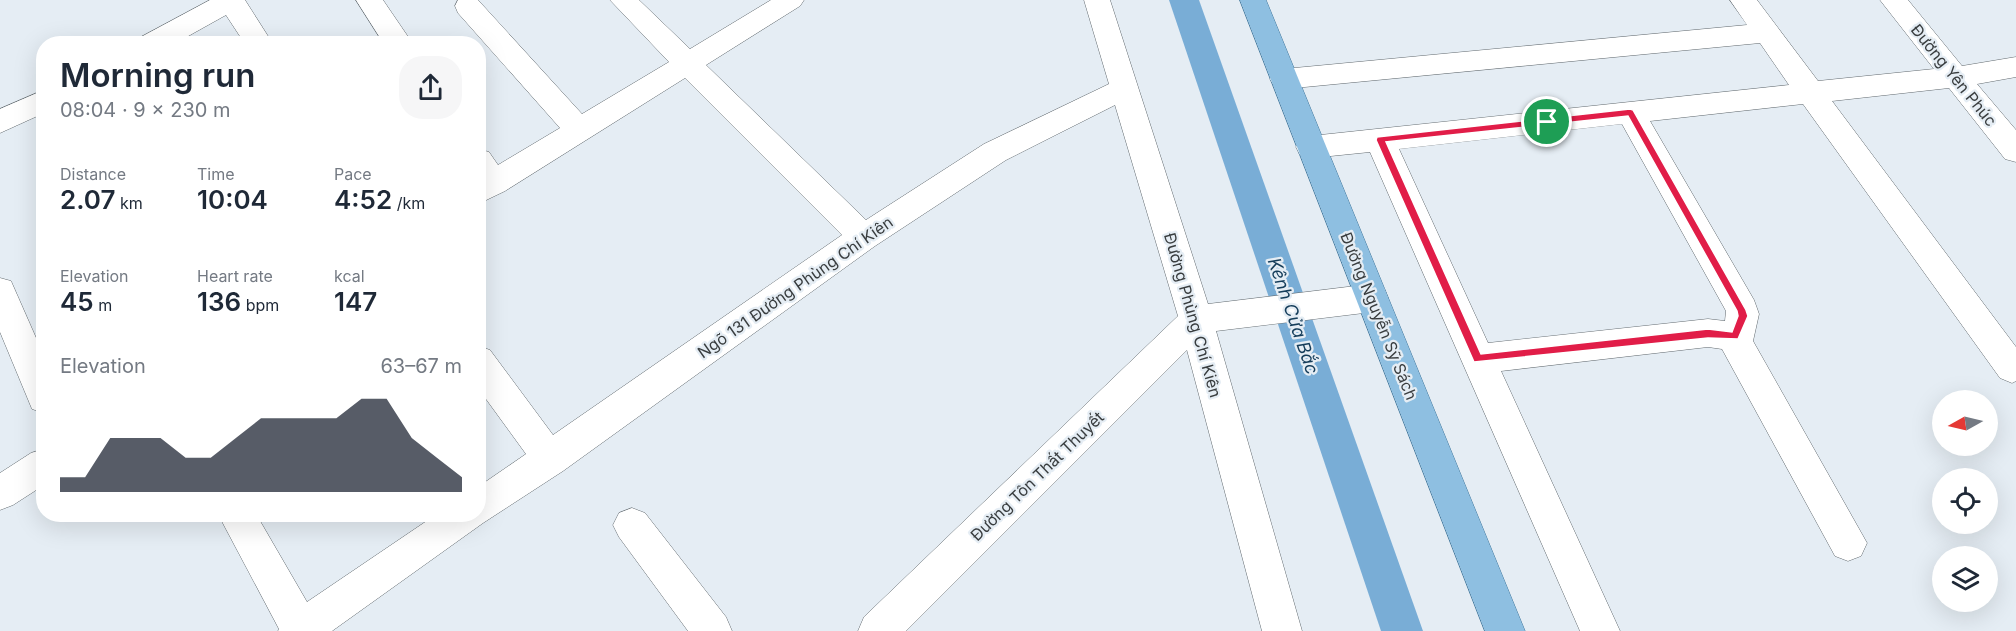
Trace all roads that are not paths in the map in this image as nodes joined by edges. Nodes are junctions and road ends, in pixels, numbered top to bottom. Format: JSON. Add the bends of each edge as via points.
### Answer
{"nodes":[{"id":1,"x":231,"y":0,"type":"edge"},
{"id":2,"x":369,"y":0,"type":"edge"},
{"id":3,"x":623,"y":0,"type":"edge"},
{"id":4,"x":738,"y":0,"type":"edge"},
{"id":5,"x":791,"y":0,"type":"edge"},
{"id":6,"x":1097,"y":0,"type":"edge"},
{"id":7,"x":1253,"y":0,"type":"edge"},
{"id":8,"x":1743,"y":0,"type":"edge"},
{"id":9,"x":1893,"y":0,"type":"edge"},
{"id":10,"x":468,"y":6,"type":"dead end"},
{"id":11,"x":762,"y":19,"type":"junction"},
{"id":12,"x":1767,"y":33,"type":"junction"},
{"id":13,"x":166,"y":36,"type":"edge"},
{"id":14,"x":254,"y":36,"type":"edge"},
{"id":15,"x":394,"y":36,"type":"edge"},
{"id":16,"x":689,"y":65,"type":"junction"},
{"id":17,"x":2016,"y":67,"type":"edge"},
{"id":18,"x":1955,"y":77,"type":"junction"},
{"id":19,"x":1284,"y":79,"type":"junction"},
{"id":20,"x":1125,"y":88,"type":"junction"},
{"id":21,"x":1811,"y":93,"type":"junction"},
{"id":22,"x":36,"y":104,"type":"edge"},
{"id":23,"x":1630,"y":112,"type":"junction"},
{"id":24,"x":0,"y":122,"type":"edge"},
{"id":25,"x":580,"y":131,"type":"junction"},
{"id":26,"x":1380,"y":140,"type":"junction"},
{"id":27,"x":1311,"y":147,"type":"junction"},
{"id":28,"x":2016,"y":151,"type":"edge"},
{"id":29,"x":486,"y":177,"type":"edge"},
{"id":30,"x":864,"y":237,"type":"junction"},
{"id":31,"x":0,"y":291,"type":"edge"},
{"id":32,"x":1372,"y":297,"type":"junction"},
{"id":33,"x":1210,"y":318,"type":"junction"},
{"id":34,"x":1735,"y":336,"type":"junction"},
{"id":35,"x":1478,"y":359,"type":"junction"},
{"id":36,"x":2012,"y":368,"type":"dead end"},
{"id":37,"x":486,"y":371,"type":"edge"},
{"id":38,"x":36,"y":379,"type":"edge"},
{"id":39,"x":550,"y":459,"type":"junction"},
{"id":40,"x":36,"y":470,"type":"edge"},
{"id":41,"x":0,"y":493,"type":"edge"},
{"id":42,"x":486,"y":503,"type":"edge"},
{"id":43,"x":240,"y":522,"type":"edge"},
{"id":44,"x":457,"y":522,"type":"edge"},
{"id":45,"x":632,"y":525,"type":"dead end"},
{"id":46,"x":1848,"y":543,"type":"dead end"},
{"id":47,"x":300,"y":630,"type":"edge"},
{"id":48,"x":712,"y":631,"type":"edge"},
{"id":49,"x":878,"y":631,"type":"edge"},
{"id":50,"x":1282,"y":631,"type":"edge"},
{"id":51,"x":1505,"y":631,"type":"edge"},
{"id":52,"x":1600,"y":631,"type":"edge"}],
"edges":[{"from":1,"to":13,"type":"street"},
{"from":1,"to":14,"type":"street"},
{"from":2,"to":15,"type":"street"},
{"from":3,"to":16,"type":"street"},
{"from":4,"to":11,"type":"street"},
{"from":5,"to":11,"type":"street"},
{"from":6,"to":20,"type":"street","name":"Đường Phùng Chí Kiên"},
{"from":7,"to":19,"type":"main road","name":"Đường Nguyễn Sỹ Sách"},
{"from":8,"to":12,"type":"street"},
{"from":9,"to":18,"type":"street","name":"Đường Yên Phúc"},
{"from":10,"to":25,"type":"street"},
{"from":11,"to":16,"type":"street"},
{"from":12,"to":19,"type":"street"},
{"from":12,"to":21,"type":"street"},
{"from":16,"to":25,"type":"street"},
{"from":16,"to":30,"type":"street"},
{"from":17,"to":18,"type":"street"},
{"from":18,"to":21,"type":"street"},
{"from":18,"to":28,"type":"street","name":"Đường Yên Phúc"},
{"from":19,"to":27,"type":"main road","name":"Đường Nguyễn Sỹ Sách"},
{"from":20,"to":30,"type":"street","name":"Ngõ 131 Đường Phùng Chí Kiên","via":[[995,152]]},
{"from":20,"to":33,"type":"street","name":"Đường Phùng Chí Kiên"},
{"from":21,"to":23,"type":"street"},
{"from":21,"to":36,"type":"street"},
{"from":22,"to":24,"type":"street"},
{"from":23,"to":26,"type":"street"},
{"from":23,"to":34,"type":"street","via":[[1742,310]]},
{"from":25,"to":29,"type":"street"},
{"from":26,"to":27,"type":"street"},
{"from":26,"to":35,"type":"street"},
{"from":27,"to":32,"type":"main road","name":"Đường Nguyễn Sỹ Sách"},
{"from":30,"to":39,"type":"street","name":"Ngõ 131 Đường Phùng Chí Kiên"},
{"from":31,"to":38,"type":"street"},
{"from":32,"to":33,"type":"street"},
{"from":32,"to":51,"type":"main road","name":"Đường Nguyễn Sỹ Sách"},
{"from":33,"to":49,"type":"street","name":"Đường Tôn Thất Thuyết"},
{"from":33,"to":50,"type":"street","name":"Đường Phùng Chí Kiên"},
{"from":34,"to":35,"type":"street","via":[[1708,333]]},
{"from":34,"to":46,"type":"street"},
{"from":35,"to":52,"type":"street"},
{"from":37,"to":39,"type":"street"},
{"from":39,"to":42,"type":"street","name":"Ngõ 131 Đường Phùng Chí Kiên"},
{"from":40,"to":41,"type":"street"},
{"from":43,"to":47,"type":"street"},
{"from":44,"to":47,"type":"street"},
{"from":45,"to":48,"type":"street"}]}
